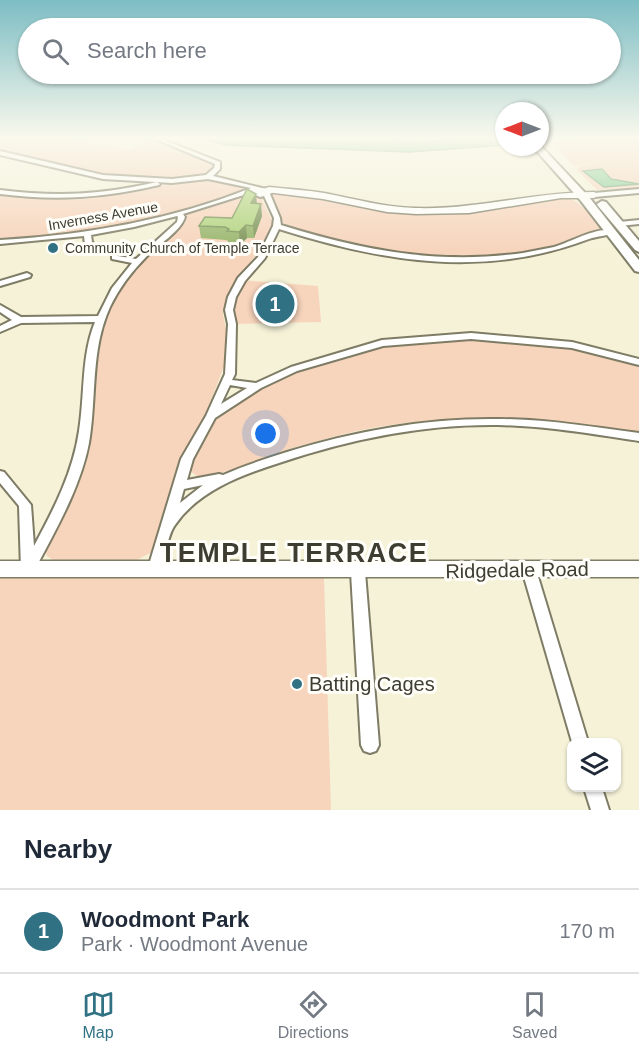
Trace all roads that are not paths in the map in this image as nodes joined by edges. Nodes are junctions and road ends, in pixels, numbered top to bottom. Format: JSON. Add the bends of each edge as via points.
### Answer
{"nodes":[{"id":1,"x":98,"y":176,"type":"edge"},
{"id":2,"x":566,"y":176,"type":"edge"},
{"id":3,"x":574,"y":176,"type":"edge"},
{"id":4,"x":208,"y":177,"type":"joint"},
{"id":5,"x":172,"y":181,"type":"junction"},
{"id":6,"x":639,"y":191,"type":"edge"},
{"id":7,"x":0,"y":192,"type":"edge"},
{"id":8,"x":259,"y":193,"type":"junction"},
{"id":9,"x":580,"y":195,"type":"junction"},
{"id":10,"x":594,"y":195,"type":"junction"},
{"id":11,"x":179,"y":214,"type":"junction"},
{"id":12,"x":639,"y":222,"type":"edge"},
{"id":13,"x":277,"y":226,"type":"junction"},
{"id":14,"x":615,"y":228,"type":"junction"},
{"id":15,"x":87,"y":234,"type":"junction"},
{"id":16,"x":0,"y":242,"type":"edge"},
{"id":17,"x":639,"y":248,"type":"edge"},
{"id":18,"x":95,"y":249,"type":"dead end"},
{"id":19,"x":115,"y":257,"type":"dead end"},
{"id":20,"x":135,"y":261,"type":"junction"},
{"id":21,"x":639,"y":268,"type":"edge"},
{"id":22,"x":27,"y":275,"type":"dead end"},
{"id":23,"x":0,"y":284,"type":"edge"},
{"id":24,"x":0,"y":308,"type":"edge"},
{"id":25,"x":99,"y":319,"type":"junction"},
{"id":26,"x":19,"y":320,"type":"junction"},
{"id":27,"x":0,"y":329,"type":"edge"},
{"id":28,"x":639,"y":362,"type":"edge"},
{"id":29,"x":227,"y":382,"type":"junction"},
{"id":30,"x":257,"y":386,"type":"junction"},
{"id":31,"x":211,"y":416,"type":"junction"},
{"id":32,"x":639,"y":437,"type":"edge"},
{"id":33,"x":0,"y":475,"type":"edge"},
{"id":34,"x":225,"y":476,"type":"junction"},
{"id":35,"x":179,"y":486,"type":"junction"},
{"id":36,"x":168,"y":524,"type":"junction"},
{"id":37,"x":155,"y":568,"type":"junction"},
{"id":38,"x":0,"y":569,"type":"edge"},
{"id":39,"x":28,"y":569,"type":"junction"},
{"id":40,"x":639,"y":569,"type":"edge"},
{"id":41,"x":529,"y":570,"type":"junction"},
{"id":42,"x":358,"y":572,"type":"junction"},
{"id":43,"x":579,"y":738,"type":"edge"},
{"id":44,"x":370,"y":745,"type":"dead end"},
{"id":45,"x":594,"y":792,"type":"edge"},
{"id":46,"x":600,"y":810,"type":"edge"}],
"edges":[{"from":1,"to":5,"type":"street"},
{"from":2,"to":9,"type":"main road"},
{"from":3,"to":10,"type":"main road"},
{"from":4,"to":5,"type":"street"},
{"from":4,"to":8,"type":"street","via":[[241,184]]},
{"from":5,"to":7,"type":"street","via":[[100,196],[63,199]]},
{"from":6,"to":10,"type":"street"},
{"from":8,"to":9,"type":"street","via":[[323,196],[387,209],[433,212]]},
{"from":8,"to":11,"type":"street","name":"Inverness Avenue"},
{"from":8,"to":13,"type":"street","via":[[277,218]]},
{"from":9,"to":10,"type":"street"},
{"from":9,"to":14,"type":"main road"},
{"from":10,"to":14,"type":"main road"},
{"from":11,"to":15,"type":"street","name":"Inverness Avenue"},
{"from":11,"to":20,"type":"street","via":[[180,223]]},
{"from":12,"to":14,"type":"street"},
{"from":13,"to":14,"type":"street","via":[[372,253],[448,260],[538,252]]},
{"from":13,"to":29,"type":"street","via":[[261,258],[232,297]]},
{"from":14,"to":17,"type":"main road"},
{"from":14,"to":21,"type":"main road"},
{"from":15,"to":16,"type":"street","name":"Inverness Avenue"},
{"from":15,"to":18,"type":"street","via":[[88,243]]},
{"from":19,"to":20,"type":"street"},
{"from":20,"to":25,"type":"street"},
{"from":22,"to":23,"type":"street"},
{"from":24,"to":26,"type":"street"},
{"from":25,"to":26,"type":"street"},
{"from":25,"to":39,"type":"street","via":[[80,456],[65,496]]},
{"from":26,"to":27,"type":"street"},
{"from":28,"to":30,"type":"street","via":[[572,345],[471,336],[382,344],[294,369]]},
{"from":29,"to":30,"type":"street"},
{"from":29,"to":31,"type":"street"},
{"from":30,"to":31,"type":"street"},
{"from":31,"to":35,"type":"street","via":[[187,459]]},
{"from":32,"to":34,"type":"street","via":[[499,422],[405,427],[348,437]]},
{"from":33,"to":39,"type":"street","via":[[25,505]]},
{"from":34,"to":35,"type":"street"},
{"from":34,"to":36,"type":"street","via":[[186,503]]},
{"from":35,"to":36,"type":"street"},
{"from":36,"to":37,"type":"street"},
{"from":37,"to":39,"type":"street","name":"Ridgedale Road"},
{"from":37,"to":42,"type":"street","name":"Ridgedale Road"},
{"from":38,"to":39,"type":"street","name":"Ridgedale Road"},
{"from":40,"to":41,"type":"street","name":"Ridgedale Road"},
{"from":41,"to":42,"type":"street","name":"Ridgedale Road"},
{"from":41,"to":43,"type":"street"},
{"from":42,"to":44,"type":"street"},
{"from":45,"to":46,"type":"street"}]}
